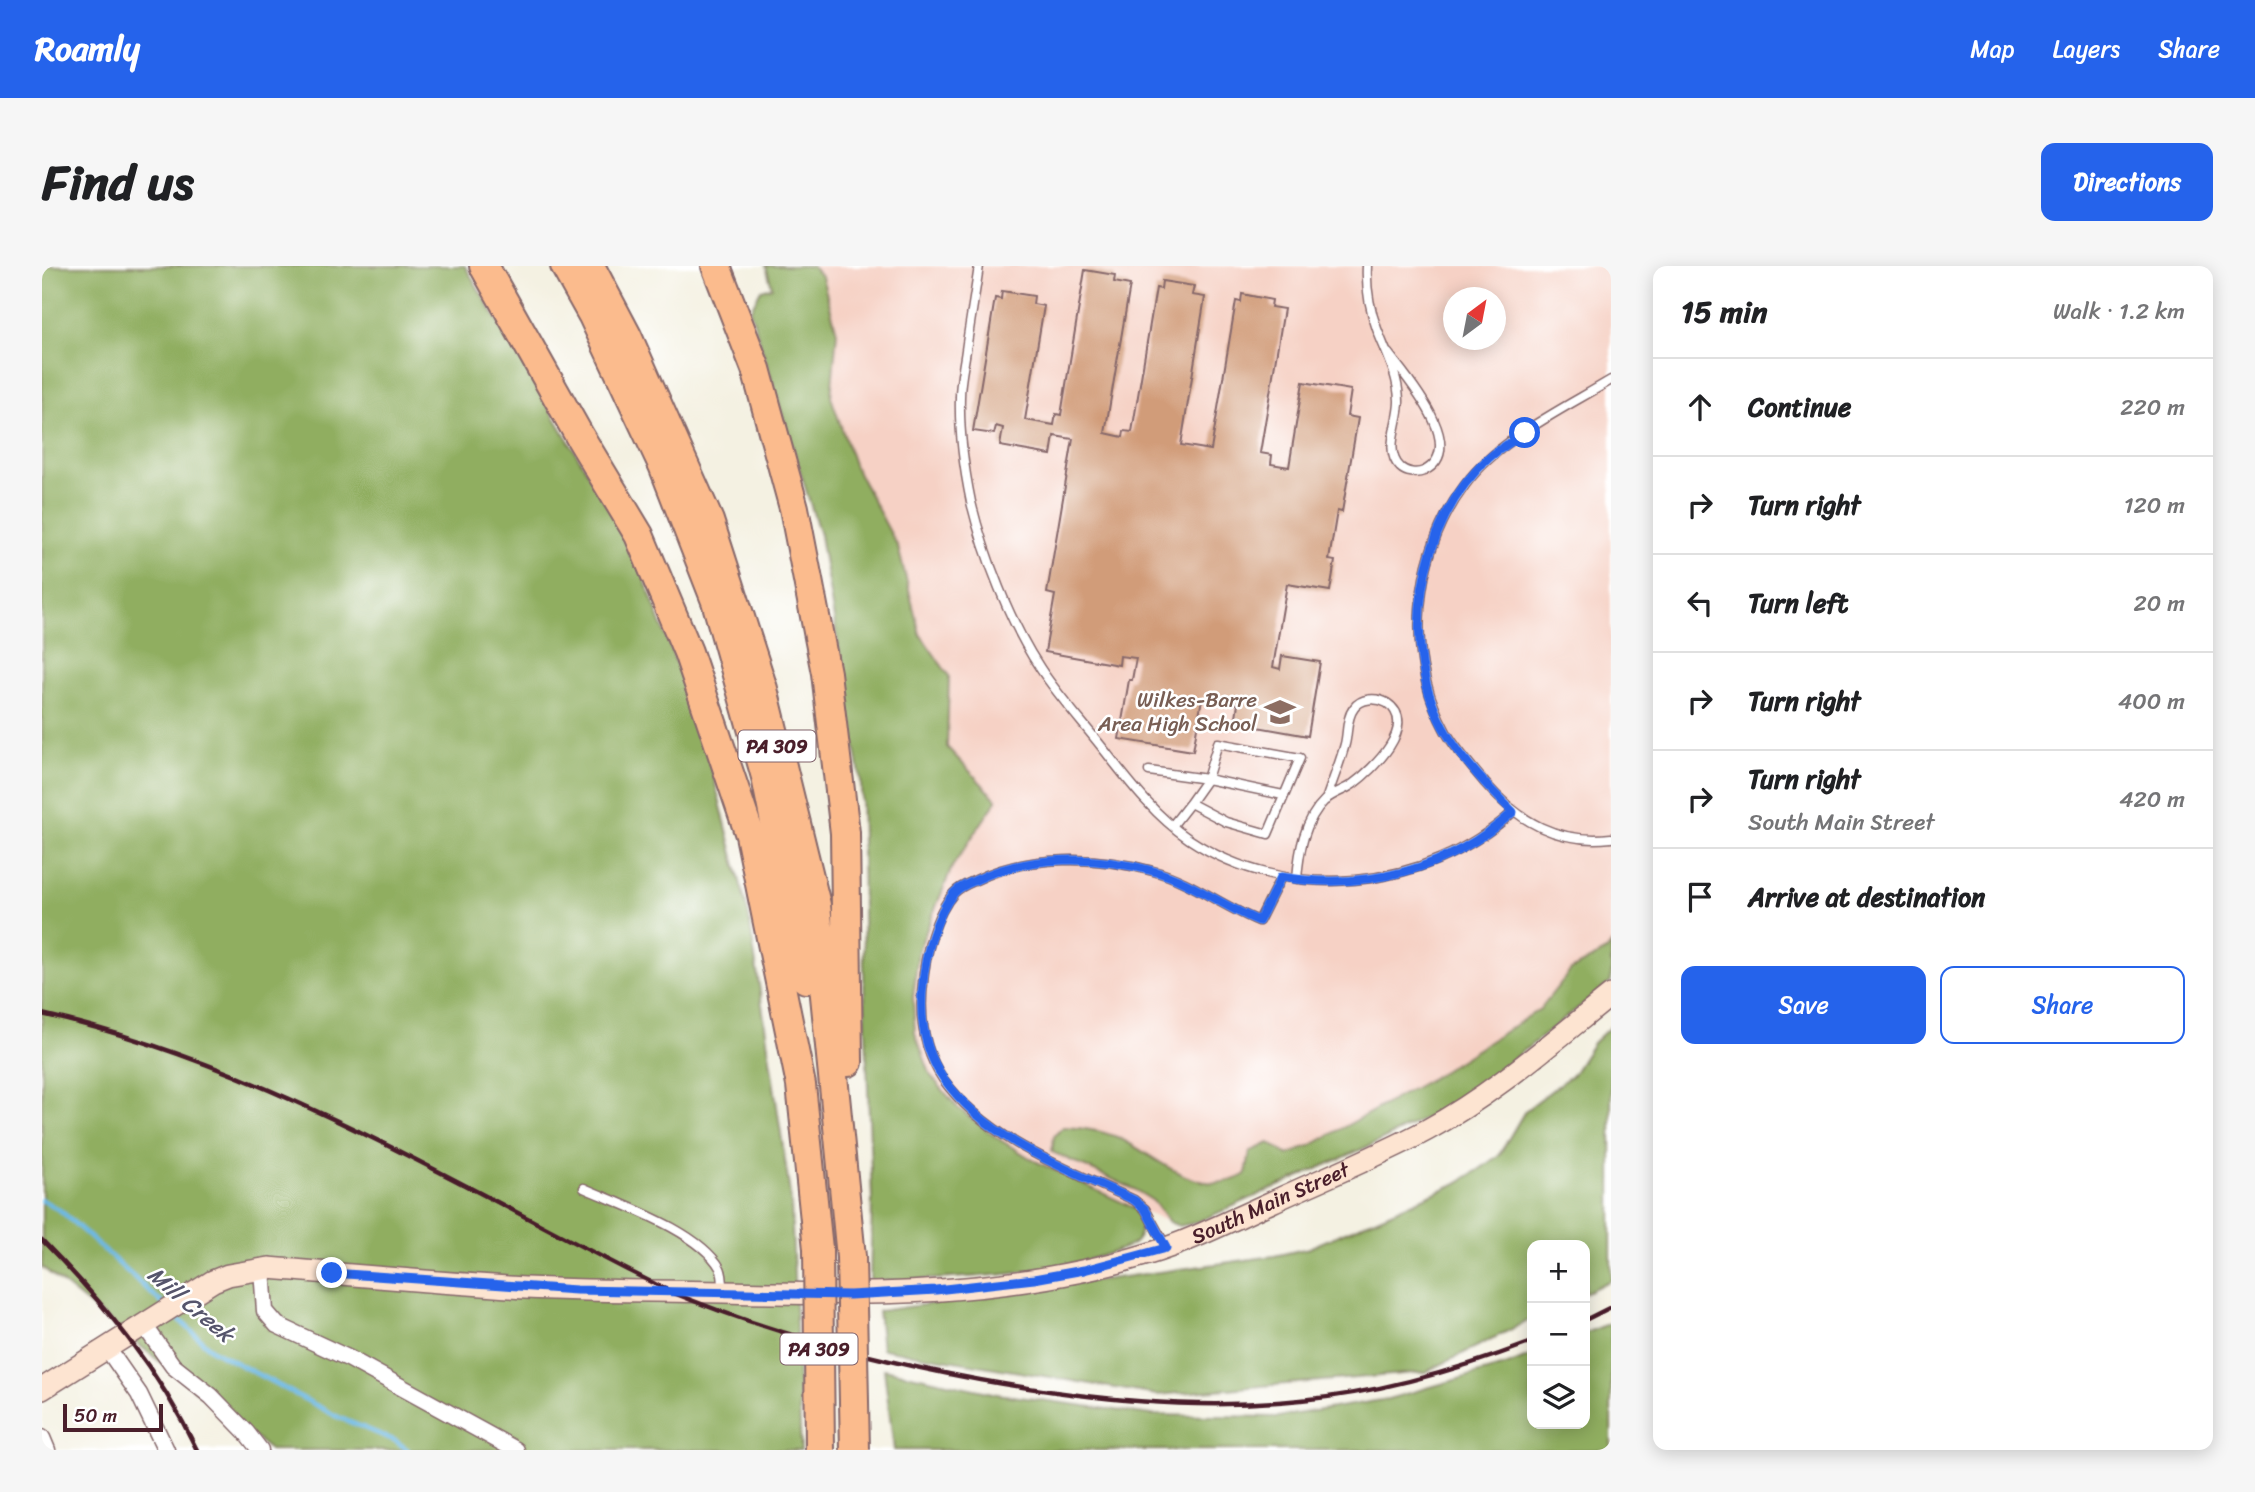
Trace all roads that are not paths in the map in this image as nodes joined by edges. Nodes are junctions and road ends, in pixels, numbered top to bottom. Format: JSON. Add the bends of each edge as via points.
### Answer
{"nodes":[{"id":1,"x":484,"y":266,"type":"edge"},
{"id":2,"x":565,"y":266,"type":"edge"},
{"id":3,"x":590,"y":266,"type":"edge"},
{"id":4,"x":716,"y":266,"type":"edge"},
{"id":5,"x":979,"y":266,"type":"edge"},
{"id":6,"x":1367,"y":266,"type":"edge"},
{"id":7,"x":1388,"y":353,"type":"junction"},
{"id":8,"x":1611,"y":380,"type":"edge"},
{"id":9,"x":1149,"y":771,"type":"dead end"},
{"id":10,"x":1207,"y":779,"type":"junction"},
{"id":11,"x":1283,"y":795,"type":"junction"},
{"id":12,"x":1326,"y":800,"type":"junction"},
{"id":13,"x":1190,"y":803,"type":"junction"},
{"id":14,"x":1513,"y":812,"type":"junction"},
{"id":15,"x":1172,"y":826,"type":"junction"},
{"id":16,"x":1611,"y":838,"type":"edge"},
{"id":17,"x":1281,"y":877,"type":"junction"},
{"id":18,"x":1297,"y":879,"type":"junction"},
{"id":19,"x":1611,"y":995,"type":"edge"},
{"id":20,"x":584,"y":1188,"type":"dead end"},
{"id":21,"x":1166,"y":1248,"type":"junction"},
{"id":22,"x":818,"y":1249,"type":"junction"},
{"id":23,"x":850,"y":1252,"type":"junction"},
{"id":24,"x":262,"y":1269,"type":"junction"},
{"id":25,"x":724,"y":1292,"type":"junction"},
{"id":26,"x":150,"y":1322,"type":"junction"},
{"id":27,"x":107,"y":1348,"type":"junction"},
{"id":28,"x":42,"y":1390,"type":"edge"},
{"id":29,"x":42,"y":1438,"type":"edge"},
{"id":30,"x":47,"y":1450,"type":"edge"},
{"id":31,"x":166,"y":1450,"type":"edge"},
{"id":32,"x":260,"y":1450,"type":"edge"},
{"id":33,"x":516,"y":1450,"type":"edge"},
{"id":34,"x":820,"y":1450,"type":"edge"},
{"id":35,"x":855,"y":1450,"type":"edge"}],
"edges":[{"from":1,"to":22,"type":"highway","via":[[639,535],[688,652],[750,835],[801,1085]]},
{"from":2,"to":22,"type":"highway","number":"PA 309","via":[[663,465],[716,601],[766,777],[805,968],[815,1108]]},
{"from":3,"to":23,"type":"highway","number":"PA 309","via":[[627,336],[709,521],[763,689],[816,905]]},
{"from":4,"to":23,"type":"highway","via":[[756,369],[794,508],[825,673],[845,833]]},
{"from":5,"to":15,"type":"lane","via":[[960,394],[960,427],[985,549],[1040,668],[1129,781]]},
{"from":6,"to":7,"type":"lane","via":[[1376,327]]},
{"from":7,"to":7,"type":"lane","via":[[1399,402],[1394,457],[1401,468],[1421,472],[1432,466],[1440,439],[1424,401]]},
{"from":8,"to":14,"type":"lane","via":[[1489,458],[1465,485],[1430,553],[1419,631],[1433,702],[1470,766]]},
{"from":9,"to":10,"type":"lane"},
{"from":10,"to":11,"type":"lane"},
{"from":10,"to":11,"type":"lane","via":[[1218,743],[1300,758]]},
{"from":10,"to":13,"type":"lane"},
{"from":11,"to":13,"type":"lane","via":[[1268,834],[1226,822]]},
{"from":12,"to":12,"type":"lane","via":[[1382,758],[1398,728],[1390,705],[1379,699],[1366,700],[1351,712]]},
{"from":12,"to":18,"type":"lane","via":[[1300,847]]},
{"from":13,"to":15,"type":"lane"},
{"from":14,"to":16,"type":"lane","via":[[1551,832]]},
{"from":14,"to":18,"type":"lane","via":[[1459,851],[1408,871],[1371,879]]},
{"from":15,"to":17,"type":"lane","via":[[1218,854]]},
{"from":17,"to":18,"type":"lane"},
{"from":17,"to":21,"type":"lane","via":[[1259,921],[1155,871],[1086,861],[1020,865],[954,892],[933,935],[924,973],[922,1030],[942,1077],[972,1111],[1003,1134],[1134,1200],[1145,1209]]},
{"from":19,"to":21,"type":"main road","name":"South Main Street","via":[[1513,1072],[1429,1129]]},
{"from":20,"to":25,"type":"lane","via":[[686,1237],[722,1270]]},
{"from":21,"to":25,"type":"main road","name":"South Main Street","via":[[1084,1270],[971,1287],[850,1295]]},
{"from":22,"to":34,"type":"highway","number":"PA 309","bridge":true},
{"from":23,"to":35,"type":"highway","number":"PA 309","bridge":true},
{"from":24,"to":25,"type":"main road","name":"South Main Street","via":[[520,1287]]},
{"from":24,"to":26,"type":"main road","name":"South Main Street","via":[[221,1278]]},
{"from":24,"to":33,"type":"street","via":[[265,1311],[276,1325],[350,1359]]},
{"from":26,"to":27,"type":"main road","name":"South Main Street"},
{"from":26,"to":32,"type":"street","via":[[173,1366],[211,1396]]},
{"from":27,"to":28,"type":"main road","name":"South Main Street"},
{"from":27,"to":31,"type":"street","via":[[139,1394]]},
{"from":29,"to":30,"type":"street"}]}
